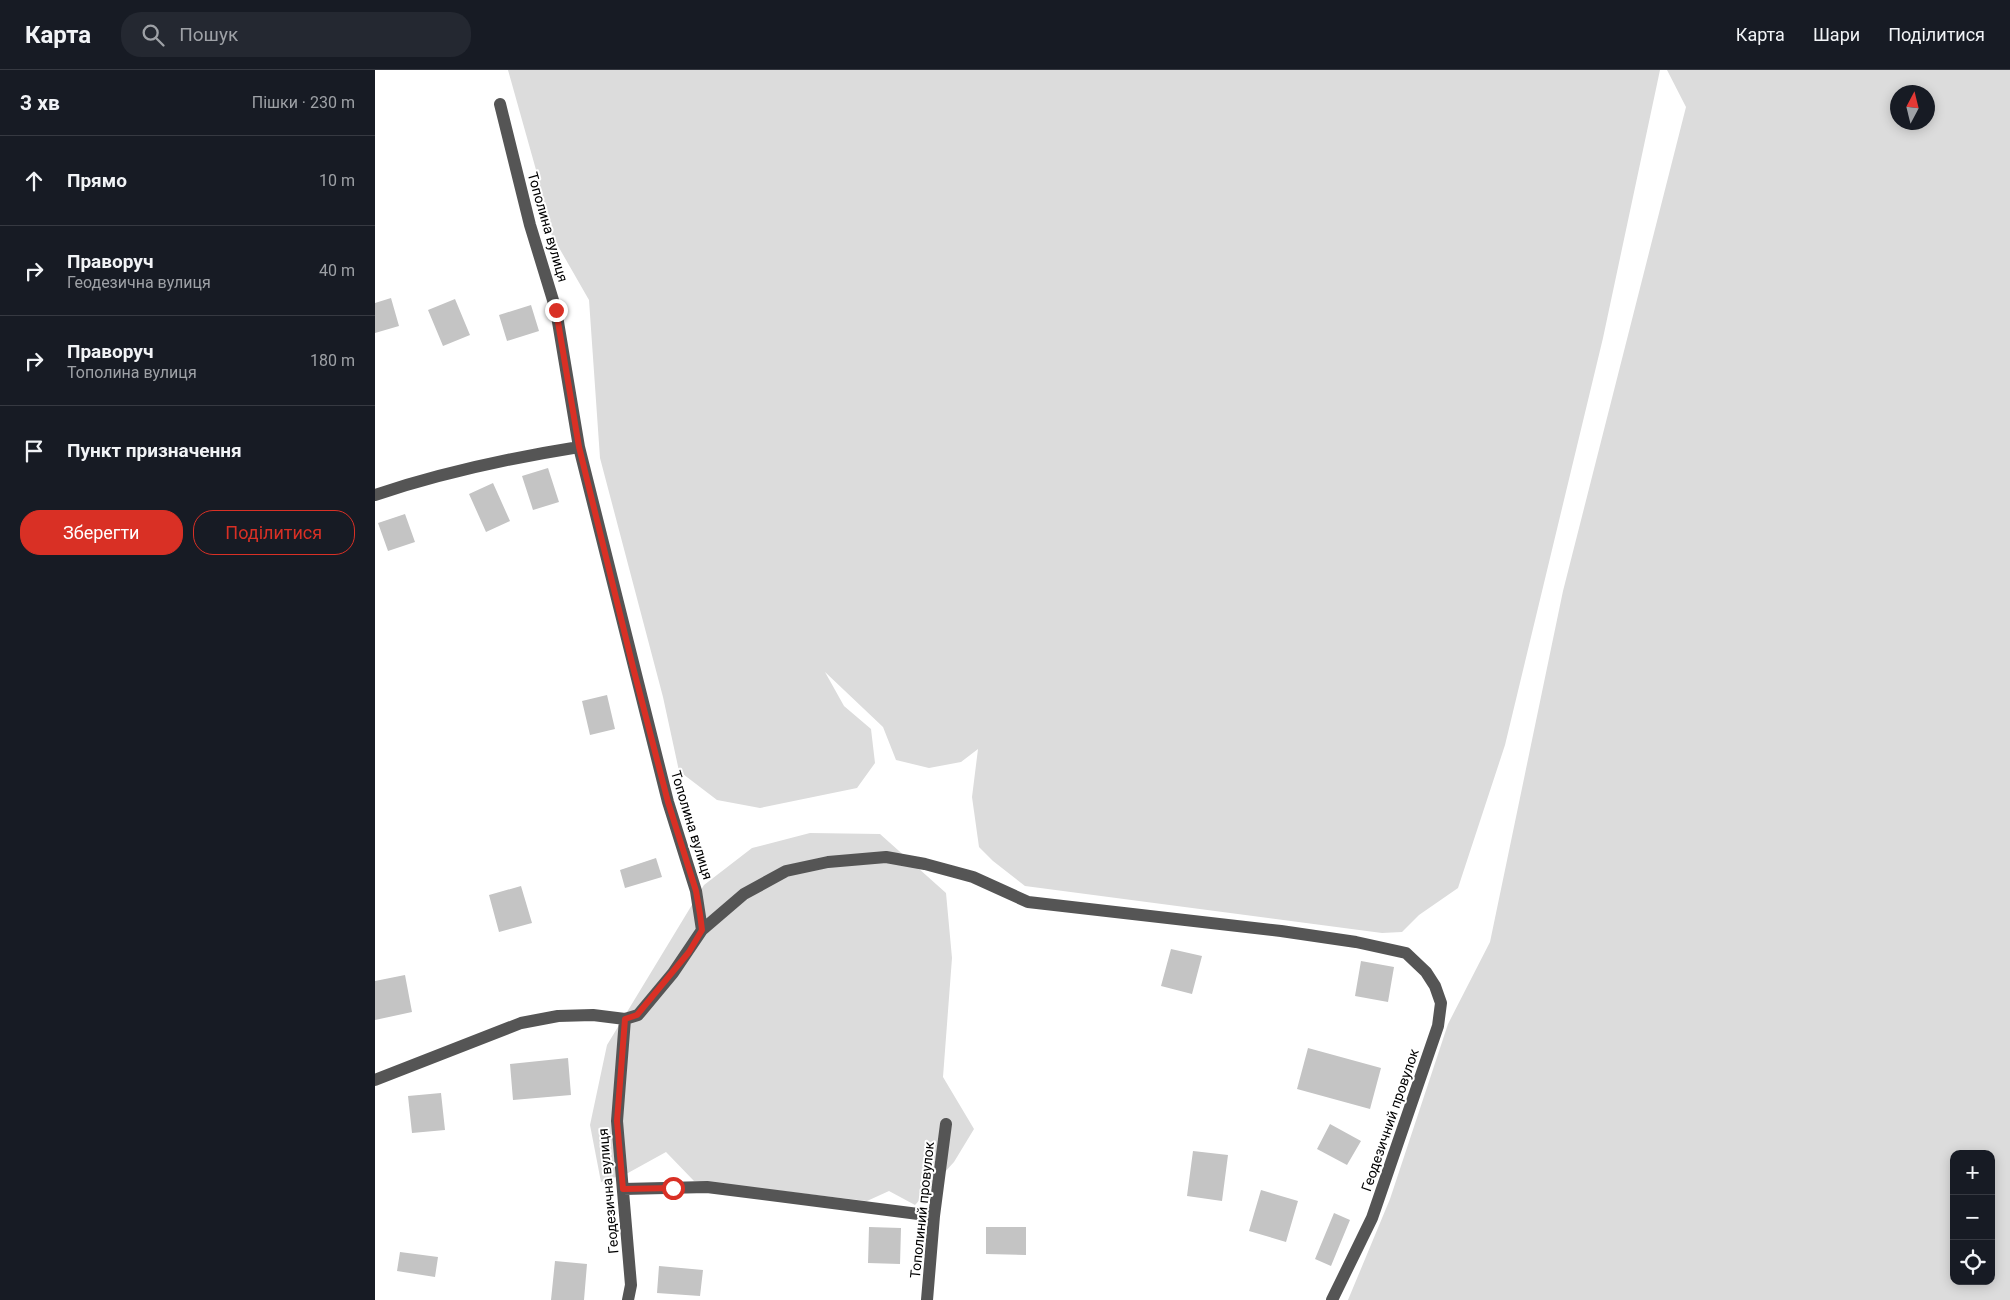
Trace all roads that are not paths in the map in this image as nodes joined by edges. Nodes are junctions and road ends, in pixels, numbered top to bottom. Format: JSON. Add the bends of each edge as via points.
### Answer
{"nodes":[{"id":1,"x":500,"y":104,"type":"dead end"},
{"id":2,"x":579,"y":447,"type":"junction"},
{"id":3,"x":375,"y":494,"type":"edge"},
{"id":4,"x":702,"y":930,"type":"junction"},
{"id":5,"x":625,"y":1019,"type":"junction"},
{"id":6,"x":375,"y":1080,"type":"edge"},
{"id":7,"x":946,"y":1124,"type":"dead end"},
{"id":8,"x":623,"y":1189,"type":"junction"},
{"id":9,"x":934,"y":1216,"type":"junction"},
{"id":10,"x":628,"y":1300,"type":"edge"},
{"id":11,"x":927,"y":1300,"type":"edge"},
{"id":12,"x":1332,"y":1300,"type":"edge"}],
"edges":[{"from":1,"to":2,"type":"street","name":"Тополина вулиця","via":[[556,310]]},
{"from":2,"to":3,"type":"street","via":[[516,457]]},
{"from":2,"to":4,"type":"street","name":"Тополина вулиця","via":[[666,792],[696,891]]},
{"from":4,"to":5,"type":"street","via":[[673,973],[637,1015]]},
{"from":4,"to":12,"type":"street","name":"Геодезичний провулок","via":[[745,894],[786,871],[828,862],[886,858],[925,864],[973,878],[1028,902],[1281,931],[1406,953],[1435,986],[1441,1003],[1438,1026],[1372,1218]]},
{"from":5,"to":6,"type":"street","via":[[584,1015],[521,1023]]},
{"from":5,"to":8,"type":"street","name":"Геодезична вулиця","via":[[617,1121]]},
{"from":7,"to":9,"type":"street","name":"Тополиний провулок"},
{"from":8,"to":9,"type":"street","via":[[707,1187]]},
{"from":8,"to":10,"type":"street","name":"Геодезична вулиця","via":[[631,1285]]},
{"from":9,"to":11,"type":"street","name":"Тополиний провулок"}]}
